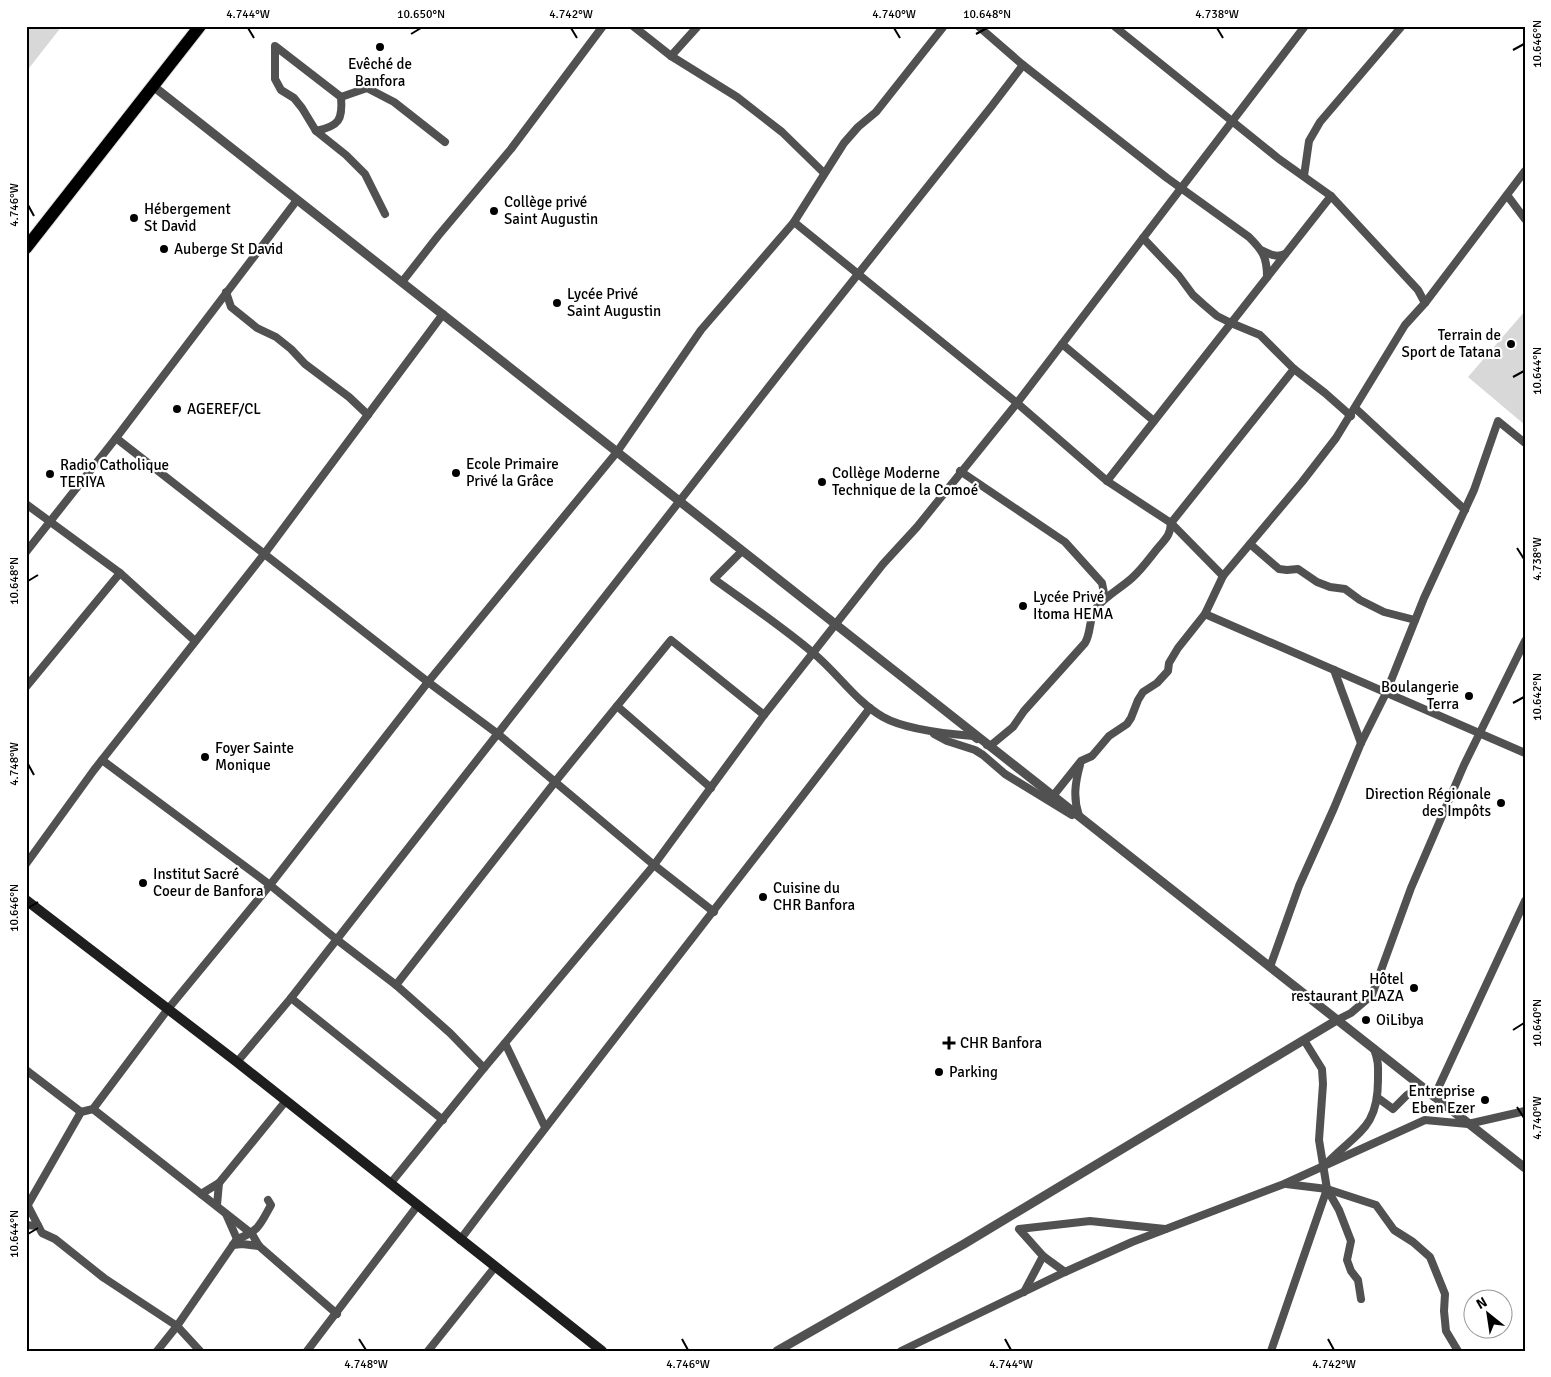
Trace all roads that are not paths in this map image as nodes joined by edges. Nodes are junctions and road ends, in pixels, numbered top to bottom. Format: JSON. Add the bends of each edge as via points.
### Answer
{"nodes":[{"id":1,"x":200,"y":26,"type":"edge"},
{"id":2,"x":603,"y":26,"type":"edge"},
{"id":3,"x":633,"y":26,"type":"edge"},
{"id":4,"x":698,"y":26,"type":"edge"},
{"id":5,"x":944,"y":26,"type":"edge"},
{"id":6,"x":978,"y":26,"type":"edge"},
{"id":7,"x":1114,"y":26,"type":"edge"},
{"id":8,"x":1306,"y":26,"type":"edge"},
{"id":9,"x":1402,"y":26,"type":"edge"},
{"id":10,"x":672,"y":56,"type":"junction"},
{"id":11,"x":1023,"y":65,"type":"junction"},
{"id":12,"x":153,"y":86,"type":"junction"},
{"id":13,"x":341,"y":96,"type":"junction"},
{"id":14,"x":1233,"y":121,"type":"junction"},
{"id":15,"x":316,"y":131,"type":"junction"},
{"id":16,"x":445,"y":142,"type":"dead end"},
{"id":17,"x":1525,"y":171,"type":"edge"},
{"id":18,"x":824,"y":173,"type":"junction"},
{"id":19,"x":1304,"y":176,"type":"junction"},
{"id":20,"x":1180,"y":188,"type":"junction"},
{"id":21,"x":1507,"y":195,"type":"junction"},
{"id":22,"x":1331,"y":196,"type":"junction"},
{"id":23,"x":298,"y":200,"type":"junction"},
{"id":24,"x":385,"y":214,"type":"dead end"},
{"id":25,"x":1525,"y":219,"type":"edge"},
{"id":26,"x":794,"y":222,"type":"junction"},
{"id":27,"x":1143,"y":238,"type":"junction"},
{"id":28,"x":26,"y":248,"type":"edge"},
{"id":29,"x":1259,"y":249,"type":"junction"},
{"id":30,"x":1285,"y":254,"type":"junction"},
{"id":31,"x":858,"y":274,"type":"junction"},
{"id":32,"x":1267,"y":277,"type":"junction"},
{"id":33,"x":402,"y":282,"type":"junction"},
{"id":34,"x":226,"y":292,"type":"junction"},
{"id":35,"x":1425,"y":303,"type":"junction"},
{"id":36,"x":443,"y":314,"type":"junction"},
{"id":37,"x":1230,"y":323,"type":"junction"},
{"id":38,"x":1062,"y":344,"type":"junction"},
{"id":39,"x":1294,"y":369,"type":"junction"},
{"id":40,"x":1017,"y":403,"type":"junction"},
{"id":41,"x":1353,"y":412,"type":"junction"},
{"id":42,"x":368,"y":415,"type":"junction"},
{"id":43,"x":1154,"y":421,"type":"junction"},
{"id":44,"x":116,"y":438,"type":"junction"},
{"id":45,"x":1525,"y":443,"type":"edge"},
{"id":46,"x":617,"y":452,"type":"junction"},
{"id":47,"x":960,"y":471,"type":"junction"},
{"id":48,"x":1106,"y":481,"type":"junction"},
{"id":49,"x":680,"y":502,"type":"junction"},
{"id":50,"x":26,"y":504,"type":"edge"},
{"id":51,"x":1465,"y":510,"type":"junction"},
{"id":52,"x":50,"y":522,"type":"junction"},
{"id":53,"x":1171,"y":522,"type":"junction"},
{"id":54,"x":1250,"y":544,"type":"junction"},
{"id":55,"x":742,"y":551,"type":"junction"},
{"id":56,"x":26,"y":552,"type":"edge"},
{"id":57,"x":265,"y":553,"type":"junction"},
{"id":58,"x":120,"y":573,"type":"junction"},
{"id":59,"x":1223,"y":576,"type":"junction"},
{"id":60,"x":1105,"y":598,"type":"junction"},
{"id":61,"x":1205,"y":614,"type":"junction"},
{"id":62,"x":1415,"y":620,"type":"junction"},
{"id":63,"x":836,"y":625,"type":"junction"},
{"id":64,"x":194,"y":641,"type":"junction"},
{"id":65,"x":1525,"y":641,"type":"edge"},
{"id":66,"x":813,"y":653,"type":"junction"},
{"id":67,"x":1334,"y":670,"type":"junction"},
{"id":68,"x":428,"y":682,"type":"junction"},
{"id":69,"x":26,"y":687,"type":"edge"},
{"id":70,"x":1386,"y":693,"type":"junction"},
{"id":71,"x":616,"y":706,"type":"junction"},
{"id":72,"x":870,"y":708,"type":"junction"},
{"id":73,"x":764,"y":715,"type":"junction"},
{"id":74,"x":928,"y":730,"type":"junction"},
{"id":75,"x":1480,"y":733,"type":"junction"},
{"id":76,"x":498,"y":734,"type":"junction"},
{"id":77,"x":1362,"y":743,"type":"junction"},
{"id":78,"x":990,"y":746,"type":"junction"},
{"id":79,"x":1525,"y":753,"type":"edge"},
{"id":80,"x":102,"y":760,"type":"junction"},
{"id":81,"x":1081,"y":761,"type":"junction"},
{"id":82,"x":555,"y":782,"type":"junction"},
{"id":83,"x":711,"y":788,"type":"junction"},
{"id":84,"x":1053,"y":796,"type":"junction"},
{"id":85,"x":1079,"y":816,"type":"junction"},
{"id":86,"x":1088,"y":823,"type":"junction"},
{"id":87,"x":26,"y":864,"type":"edge"},
{"id":88,"x":654,"y":865,"type":"junction"},
{"id":89,"x":270,"y":885,"type":"junction"},
{"id":90,"x":26,"y":900,"type":"edge"},
{"id":91,"x":1525,"y":901,"type":"edge"},
{"id":92,"x":714,"y":912,"type":"junction"},
{"id":93,"x":336,"y":939,"type":"junction"},
{"id":94,"x":1270,"y":967,"type":"junction"},
{"id":95,"x":396,"y":984,"type":"junction"},
{"id":96,"x":291,"y":998,"type":"junction"},
{"id":97,"x":168,"y":1009,"type":"junction"},
{"id":98,"x":1337,"y":1020,"type":"junction"},
{"id":99,"x":1304,"y":1040,"type":"junction"},
{"id":100,"x":505,"y":1043,"type":"junction"},
{"id":101,"x":1374,"y":1049,"type":"junction"},
{"id":102,"x":237,"y":1062,"type":"junction"},
{"id":103,"x":484,"y":1068,"type":"junction"},
{"id":104,"x":26,"y":1070,"type":"edge"},
{"id":105,"x":1421,"y":1086,"type":"junction"},
{"id":106,"x":1434,"y":1097,"type":"junction"},
{"id":107,"x":1378,"y":1098,"type":"junction"},
{"id":108,"x":285,"y":1102,"type":"junction"},
{"id":109,"x":93,"y":1109,"type":"junction"},
{"id":110,"x":1525,"y":1110,"type":"edge"},
{"id":111,"x":81,"y":1112,"type":"junction"},
{"id":112,"x":443,"y":1120,"type":"junction"},
{"id":113,"x":1468,"y":1124,"type":"junction"},
{"id":114,"x":545,"y":1127,"type":"junction"},
{"id":115,"x":1324,"y":1166,"type":"junction"},
{"id":116,"x":1525,"y":1168,"type":"edge"},
{"id":117,"x":220,"y":1183,"type":"junction"},
{"id":118,"x":390,"y":1184,"type":"junction"},
{"id":119,"x":1284,"y":1184,"type":"junction"},
{"id":120,"x":1327,"y":1189,"type":"junction"},
{"id":121,"x":201,"y":1194,"type":"junction"},
{"id":122,"x":268,"y":1200,"type":"dead end"},
{"id":123,"x":217,"y":1205,"type":"junction"},
{"id":124,"x":418,"y":1206,"type":"junction"},
{"id":125,"x":27,"y":1207,"type":"edge"},
{"id":126,"x":226,"y":1212,"type":"junction"},
{"id":127,"x":1004,"y":1219,"type":"junction"},
{"id":128,"x":26,"y":1224,"type":"edge"},
{"id":129,"x":38,"y":1226,"type":"junction"},
{"id":130,"x":1019,"y":1229,"type":"junction"},
{"id":131,"x":1167,"y":1229,"type":"junction"},
{"id":132,"x":252,"y":1234,"type":"junction"},
{"id":133,"x":460,"y":1240,"type":"junction"},
{"id":134,"x":235,"y":1242,"type":"junction"},
{"id":135,"x":259,"y":1246,"type":"junction"},
{"id":136,"x":1043,"y":1256,"type":"junction"},
{"id":137,"x":495,"y":1267,"type":"junction"},
{"id":138,"x":1065,"y":1272,"type":"junction"},
{"id":139,"x":1024,"y":1292,"type":"junction"},
{"id":140,"x":1361,"y":1299,"type":"dead end"},
{"id":141,"x":336,"y":1314,"type":"junction"},
{"id":142,"x":178,"y":1326,"type":"junction"},
{"id":143,"x":312,"y":1349,"type":"edge"},
{"id":144,"x":431,"y":1350,"type":"edge"},
{"id":145,"x":157,"y":1351,"type":"edge"},
{"id":146,"x":200,"y":1351,"type":"edge"},
{"id":147,"x":602,"y":1351,"type":"edge"},
{"id":148,"x":777,"y":1351,"type":"edge"},
{"id":149,"x":901,"y":1351,"type":"edge"},
{"id":150,"x":1271,"y":1351,"type":"edge"},
{"id":151,"x":1458,"y":1351,"type":"edge"}],
"edges":[{"from":1,"to":12,"type":"highway"},
{"from":2,"to":33,"type":"street","via":[[511,149]]},
{"from":3,"to":10,"type":"street"},
{"from":4,"to":10,"type":"street"},
{"from":5,"to":18,"type":"street","via":[[876,112],[844,143]]},
{"from":6,"to":11,"type":"street"},
{"from":7,"to":14,"type":"street"},
{"from":8,"to":14,"type":"street"},
{"from":9,"to":19,"type":"street","via":[[1320,122],[1309,141]]},
{"from":10,"to":18,"type":"street","via":[[736,97],[782,132]]},
{"from":11,"to":20,"type":"street"},
{"from":11,"to":31,"type":"street"},
{"from":12,"to":23,"type":"street"},
{"from":12,"to":28,"type":"highway"},
{"from":13,"to":15,"type":"street","via":[[342,111],[338,121],[330,128]]},
{"from":13,"to":15,"type":"street","via":[[275,46],[275,79],[281,90],[302,108]]},
{"from":13,"to":16,"type":"street","via":[[367,88],[394,102]]},
{"from":14,"to":19,"type":"street"},
{"from":14,"to":20,"type":"street"},
{"from":15,"to":24,"type":"street","via":[[365,174]]},
{"from":17,"to":21,"type":"street"},
{"from":18,"to":26,"type":"street"},
{"from":19,"to":22,"type":"street"},
{"from":20,"to":27,"type":"street"},
{"from":20,"to":29,"type":"street","via":[[1236,226]]},
{"from":21,"to":25,"type":"street"},
{"from":21,"to":35,"type":"street"},
{"from":22,"to":30,"type":"street"},
{"from":22,"to":35,"type":"street","via":[[1418,290]]},
{"from":23,"to":33,"type":"street"},
{"from":23,"to":34,"type":"street"},
{"from":26,"to":31,"type":"street"},
{"from":26,"to":46,"type":"street","via":[[701,330]]},
{"from":27,"to":37,"type":"street","via":[[1193,294],[1217,316]]},
{"from":27,"to":38,"type":"street"},
{"from":29,"to":30,"type":"street","via":[[1280,256]]},
{"from":29,"to":32,"type":"street","via":[[1267,261]]},
{"from":30,"to":32,"type":"street"},
{"from":31,"to":40,"type":"street"},
{"from":31,"to":49,"type":"street"},
{"from":32,"to":37,"type":"street"},
{"from":33,"to":36,"type":"street"},
{"from":34,"to":42,"type":"street","via":[[231,307],[257,328],[276,337]]},
{"from":34,"to":44,"type":"street"},
{"from":35,"to":41,"type":"street","via":[[1405,325]]},
{"from":36,"to":42,"type":"street"},
{"from":36,"to":46,"type":"street"},
{"from":37,"to":39,"type":"street","via":[[1260,335]]},
{"from":37,"to":43,"type":"street"},
{"from":38,"to":40,"type":"street"},
{"from":38,"to":43,"type":"street"},
{"from":39,"to":41,"type":"street"},
{"from":39,"to":53,"type":"street"},
{"from":40,"to":47,"type":"street"},
{"from":40,"to":48,"type":"street"},
{"from":41,"to":51,"type":"street"},
{"from":41,"to":54,"type":"street","via":[[1302,482]]},
{"from":42,"to":57,"type":"street"},
{"from":43,"to":48,"type":"street"},
{"from":44,"to":52,"type":"street"},
{"from":44,"to":57,"type":"street"},
{"from":45,"to":51,"type":"street","via":[[1498,421]]},
{"from":46,"to":49,"type":"street"},
{"from":46,"to":68,"type":"street"},
{"from":47,"to":60,"type":"street","via":[[1065,542],[1102,584]]},
{"from":47,"to":63,"type":"street"},
{"from":48,"to":53,"type":"street"},
{"from":49,"to":55,"type":"street"},
{"from":49,"to":76,"type":"street"},
{"from":50,"to":52,"type":"street"},
{"from":51,"to":62,"type":"street"},
{"from":52,"to":56,"type":"street"},
{"from":52,"to":58,"type":"street"},
{"from":53,"to":59,"type":"street"},
{"from":53,"to":60,"type":"street","via":[[1170,534],[1144,568]]},
{"from":54,"to":59,"type":"street"},
{"from":54,"to":62,"type":"street","via":[[1279,569],[1298,569],[1317,582],[1345,589],[1384,612]]},
{"from":55,"to":63,"type":"street"},
{"from":55,"to":66,"type":"street","via":[[714,579]]},
{"from":57,"to":64,"type":"street"},
{"from":57,"to":68,"type":"street"},
{"from":58,"to":64,"type":"street"},
{"from":58,"to":69,"type":"street"},
{"from":59,"to":61,"type":"street"},
{"from":60,"to":78,"type":"street","via":[[1090,620],[1090,635],[1085,642],[1024,710],[1013,727]]},
{"from":61,"to":67,"type":"street"},
{"from":61,"to":81,"type":"street","via":[[1178,648],[1168,671],[1158,683],[1143,692],[1127,724],[1109,736],[1092,756]]},
{"from":62,"to":70,"type":"street"},
{"from":63,"to":66,"type":"street"},
{"from":63,"to":78,"type":"street"},
{"from":64,"to":80,"type":"street"},
{"from":65,"to":75,"type":"street"},
{"from":66,"to":72,"type":"street"},
{"from":66,"to":73,"type":"street"},
{"from":67,"to":70,"type":"street"},
{"from":67,"to":77,"type":"street"},
{"from":68,"to":76,"type":"street"},
{"from":68,"to":89,"type":"street"},
{"from":70,"to":75,"type":"street"},
{"from":70,"to":77,"type":"street"},
{"from":71,"to":73,"type":"street","via":[[671,640]]},
{"from":71,"to":82,"type":"street"},
{"from":71,"to":83,"type":"street"},
{"from":72,"to":74,"type":"street","via":[[884,718]]},
{"from":72,"to":92,"type":"street"},
{"from":73,"to":83,"type":"street"},
{"from":74,"to":78,"type":"street","via":[[973,736]]},
{"from":74,"to":86,"type":"street","via":[[983,754],[997,768],[1030,790]]},
{"from":75,"to":79,"type":"street"},
{"from":75,"to":98,"type":"street","via":[[1411,888],[1372,994],[1351,1013]]},
{"from":76,"to":82,"type":"street"},
{"from":76,"to":93,"type":"street"},
{"from":77,"to":94,"type":"street","via":[[1299,886]]},
{"from":78,"to":84,"type":"street"},
{"from":80,"to":87,"type":"street"},
{"from":80,"to":89,"type":"street"},
{"from":81,"to":84,"type":"street"},
{"from":81,"to":85,"type":"street","via":[[1074,791]]},
{"from":82,"to":88,"type":"street"},
{"from":82,"to":95,"type":"street"},
{"from":83,"to":88,"type":"street"},
{"from":84,"to":85,"type":"street"},
{"from":85,"to":86,"type":"street"},
{"from":86,"to":94,"type":"street"},
{"from":88,"to":92,"type":"street"},
{"from":88,"to":100,"type":"street"},
{"from":89,"to":93,"type":"street"},
{"from":89,"to":97,"type":"street"},
{"from":90,"to":97,"type":"main road"},
{"from":91,"to":106,"type":"street"},
{"from":92,"to":114,"type":"street"},
{"from":93,"to":95,"type":"street"},
{"from":93,"to":96,"type":"street"},
{"from":94,"to":98,"type":"street"},
{"from":95,"to":103,"type":"street"},
{"from":96,"to":102,"type":"street"},
{"from":96,"to":112,"type":"street"},
{"from":97,"to":102,"type":"main road"},
{"from":97,"to":109,"type":"street"},
{"from":98,"to":99,"type":"street"},
{"from":98,"to":101,"type":"street"},
{"from":99,"to":115,"type":"street","via":[[1322,1070],[1319,1140]]},
{"from":99,"to":127,"type":"street"},
{"from":100,"to":103,"type":"street"},
{"from":100,"to":114,"type":"street"},
{"from":101,"to":105,"type":"street"},
{"from":101,"to":107,"type":"street","via":[[1379,1061]]},
{"from":102,"to":108,"type":"main road"},
{"from":103,"to":112,"type":"street"},
{"from":104,"to":111,"type":"street"},
{"from":105,"to":106,"type":"street"},
{"from":105,"to":107,"type":"street","via":[[1394,1108]]},
{"from":106,"to":113,"type":"street"},
{"from":107,"to":115,"type":"street","via":[[1365,1128]]},
{"from":108,"to":117,"type":"street"},
{"from":108,"to":118,"type":"main road"},
{"from":109,"to":111,"type":"street"},
{"from":109,"to":121,"type":"street"},
{"from":110,"to":113,"type":"street"},
{"from":111,"to":125,"type":"street"},
{"from":112,"to":118,"type":"street"},
{"from":113,"to":115,"type":"street","via":[[1425,1120]]},
{"from":113,"to":116,"type":"street"},
{"from":114,"to":133,"type":"street"},
{"from":115,"to":119,"type":"street"},
{"from":115,"to":120,"type":"street"},
{"from":117,"to":121,"type":"street"},
{"from":117,"to":123,"type":"street"},
{"from":118,"to":124,"type":"main road"},
{"from":119,"to":120,"type":"street"},
{"from":119,"to":131,"type":"street"},
{"from":120,"to":140,"type":"street","via":[[1351,1241],[1347,1260],[1358,1280]]},
{"from":120,"to":150,"type":"street"},
{"from":120,"to":151,"type":"street","via":[[1376,1205],[1394,1230],[1430,1257],[1445,1294],[1446,1331]]},
{"from":121,"to":123,"type":"street"},
{"from":122,"to":132,"type":"street","via":[[271,1205]]},
{"from":123,"to":126,"type":"street"},
{"from":124,"to":133,"type":"main road"},
{"from":124,"to":141,"type":"street"},
{"from":125,"to":129,"type":"street"},
{"from":126,"to":132,"type":"street"},
{"from":126,"to":134,"type":"street"},
{"from":127,"to":130,"type":"street"},
{"from":127,"to":148,"type":"street"},
{"from":128,"to":129,"type":"street"},
{"from":129,"to":142,"type":"street","via":[[42,1233],[55,1239],[104,1278]]},
{"from":130,"to":131,"type":"street","via":[[1090,1222]]},
{"from":130,"to":136,"type":"street"},
{"from":131,"to":138,"type":"street"},
{"from":132,"to":134,"type":"street"},
{"from":132,"to":135,"type":"street"},
{"from":133,"to":137,"type":"main road"},
{"from":134,"to":135,"type":"street"},
{"from":134,"to":142,"type":"street"},
{"from":135,"to":141,"type":"street"},
{"from":136,"to":138,"type":"street"},
{"from":136,"to":139,"type":"street"},
{"from":137,"to":144,"type":"street"},
{"from":137,"to":147,"type":"main road"},
{"from":138,"to":139,"type":"street"},
{"from":139,"to":149,"type":"street"},
{"from":141,"to":143,"type":"street"},
{"from":142,"to":145,"type":"street"},
{"from":142,"to":146,"type":"street"}]}
